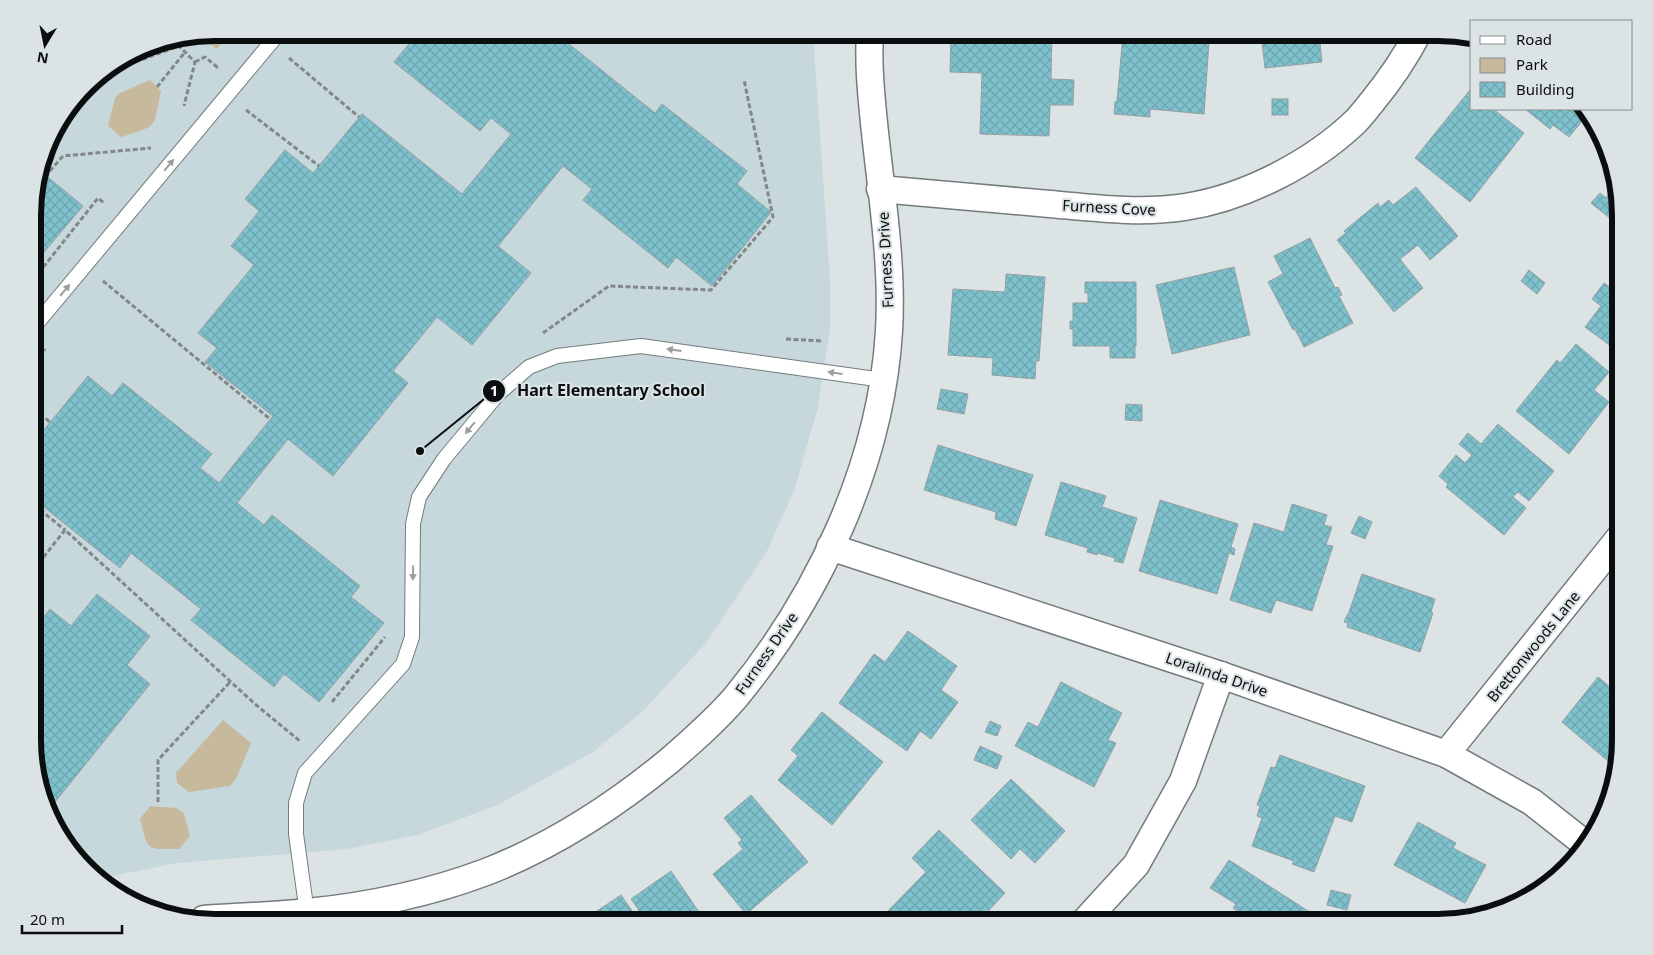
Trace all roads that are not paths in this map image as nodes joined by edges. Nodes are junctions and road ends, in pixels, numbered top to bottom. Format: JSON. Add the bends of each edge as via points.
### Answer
{"nodes":[{"id":1,"x":870,"y":41,"type":"edge"},
{"id":2,"x":1414,"y":41,"type":"edge"},
{"id":3,"x":271,"y":42,"type":"edge"},
{"id":4,"x":880,"y":189,"type":"junction"},
{"id":5,"x":41,"y":319,"type":"edge"},
{"id":6,"x":883,"y":380,"type":"junction"},
{"id":7,"x":830,"y":547,"type":"junction"},
{"id":8,"x":1611,"y":548,"type":"edge"},
{"id":9,"x":1221,"y":675,"type":"junction"},
{"id":10,"x":1446,"y":754,"type":"junction"},
{"id":11,"x":1580,"y":839,"type":"edge"},
{"id":12,"x":1092,"y":913,"type":"edge"},
{"id":13,"x":306,"y":914,"type":"edge"},
{"id":14,"x":324,"y":914,"type":"edge"}],
"edges":[{"from":1,"to":4,"type":"street","name":"Furness Drive"},
{"from":2,"to":4,"type":"street","name":"Furness Cove","via":[[1392,76],[1356,121],[1326,146],[1294,168],[1215,201],[1133,211]]},
{"from":5,"to":3,"type":"lane","one_way":true},
{"from":4,"to":6,"type":"street","name":"Furness Drive","via":[[889,264],[889,331]]},
{"from":6,"to":7,"type":"street","name":"Furness Drive","via":[[874,428],[859,478]]},
{"from":6,"to":13,"type":"lane","one_way":true,"via":[[641,346],[557,356],[529,367],[498,394],[444,459],[419,497],[413,524],[412,637],[403,664],[305,773],[296,803],[296,834]]},
{"from":7,"to":9,"type":"street","name":"Loralinda Drive"},
{"from":7,"to":14,"type":"street","name":"Furness Drive","via":[[774,647],[733,700],[690,743],[643,782],[594,817],[485,872],[406,896]]},
{"from":8,"to":10,"type":"street","name":"Brettonwoods Lane"},
{"from":9,"to":10,"type":"street","name":"Loralinda Drive"},
{"from":9,"to":12,"type":"street","via":[[1183,781],[1136,865]]},
{"from":10,"to":11,"type":"street","name":"Loralinda Drive","via":[[1532,802]]}]}
